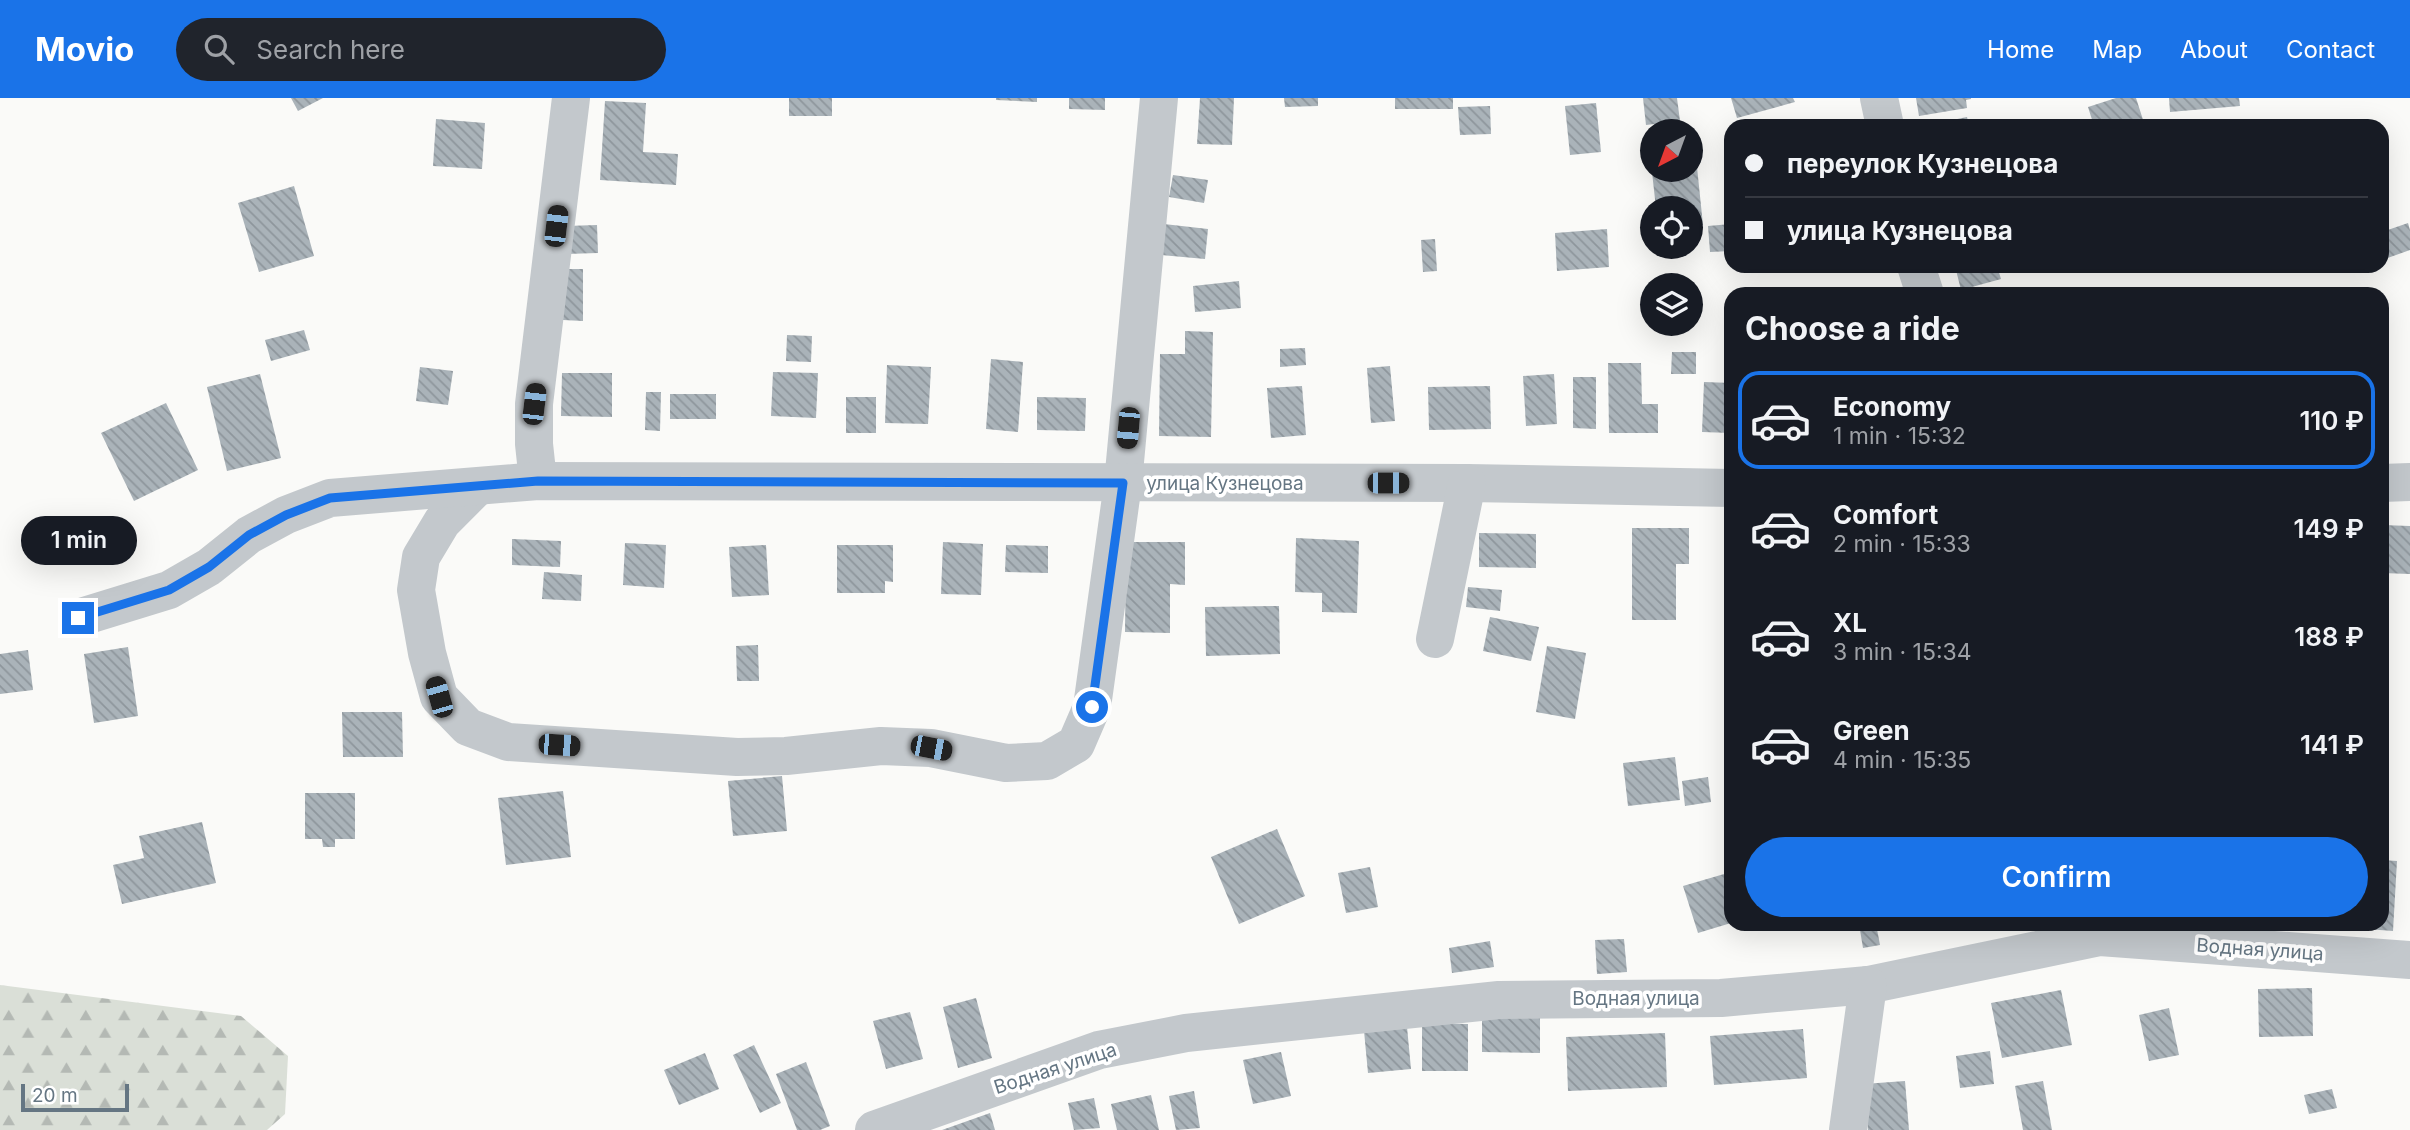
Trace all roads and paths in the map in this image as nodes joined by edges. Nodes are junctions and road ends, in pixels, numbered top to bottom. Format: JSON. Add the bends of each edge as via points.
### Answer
{"nodes":[{"id":1,"x":571,"y":98,"type":"edge"},
{"id":2,"x":1159,"y":98,"type":"edge"},
{"id":3,"x":1879,"y":98,"type":"edge"},
{"id":4,"x":1884,"y":119,"type":"edge"},
{"id":5,"x":538,"y":481,"type":"junction"},
{"id":6,"x":2410,"y":482,"type":"edge"},
{"id":7,"x":1123,"y":483,"type":"junction"},
{"id":8,"x":1467,"y":483,"type":"junction"},
{"id":9,"x":2389,"y":483,"type":"edge"},
{"id":10,"x":476,"y":488,"type":"junction"},
{"id":11,"x":1724,"y":488,"type":"edge"},
{"id":12,"x":78,"y":618,"type":"dead end"},
{"id":13,"x":1435,"y":639,"type":"dead end"},
{"id":14,"x":2099,"y":931,"type":"edge"},
{"id":15,"x":2410,"y":960,"type":"edge"},
{"id":16,"x":1868,"y":985,"type":"junction"},
{"id":17,"x":874,"y":1130,"type":"edge"},
{"id":18,"x":1848,"y":1130,"type":"edge"}],
"edges":[{"from":1,"to":5,"type":"street","via":[[534,404]]},
{"from":2,"to":7,"type":"street"},
{"from":3,"to":4,"type":"street"},
{"from":5,"to":7,"type":"street","name":"улица Кузнецова"},
{"from":5,"to":10,"type":"street","name":"улица Кузнецова"},
{"from":6,"to":9,"type":"street"},
{"from":7,"to":8,"type":"street","name":"улица Кузнецова"},
{"from":7,"to":10,"type":"street","via":[[1092,707],[1076,744],[1047,761],[1006,762],[931,748],[881,746],[737,757],[508,742],[468,727],[439,697],[416,590],[421,556],[442,522]]},
{"from":8,"to":11,"type":"street","name":"улица Кузнецова"},
{"from":8,"to":13,"type":"street"},
{"from":10,"to":12,"type":"street","name":"улица Кузнецова","via":[[330,498],[249,535],[209,567],[169,590]]},
{"from":14,"to":15,"type":"street","name":"Водная улица"},
{"from":14,"to":16,"type":"street","name":"Водная улица"},
{"from":16,"to":17,"type":"street","name":"Водная улица","via":[[1721,998],[1499,1000],[1186,1032],[1099,1050]]},
{"from":16,"to":18,"type":"street"}]}
